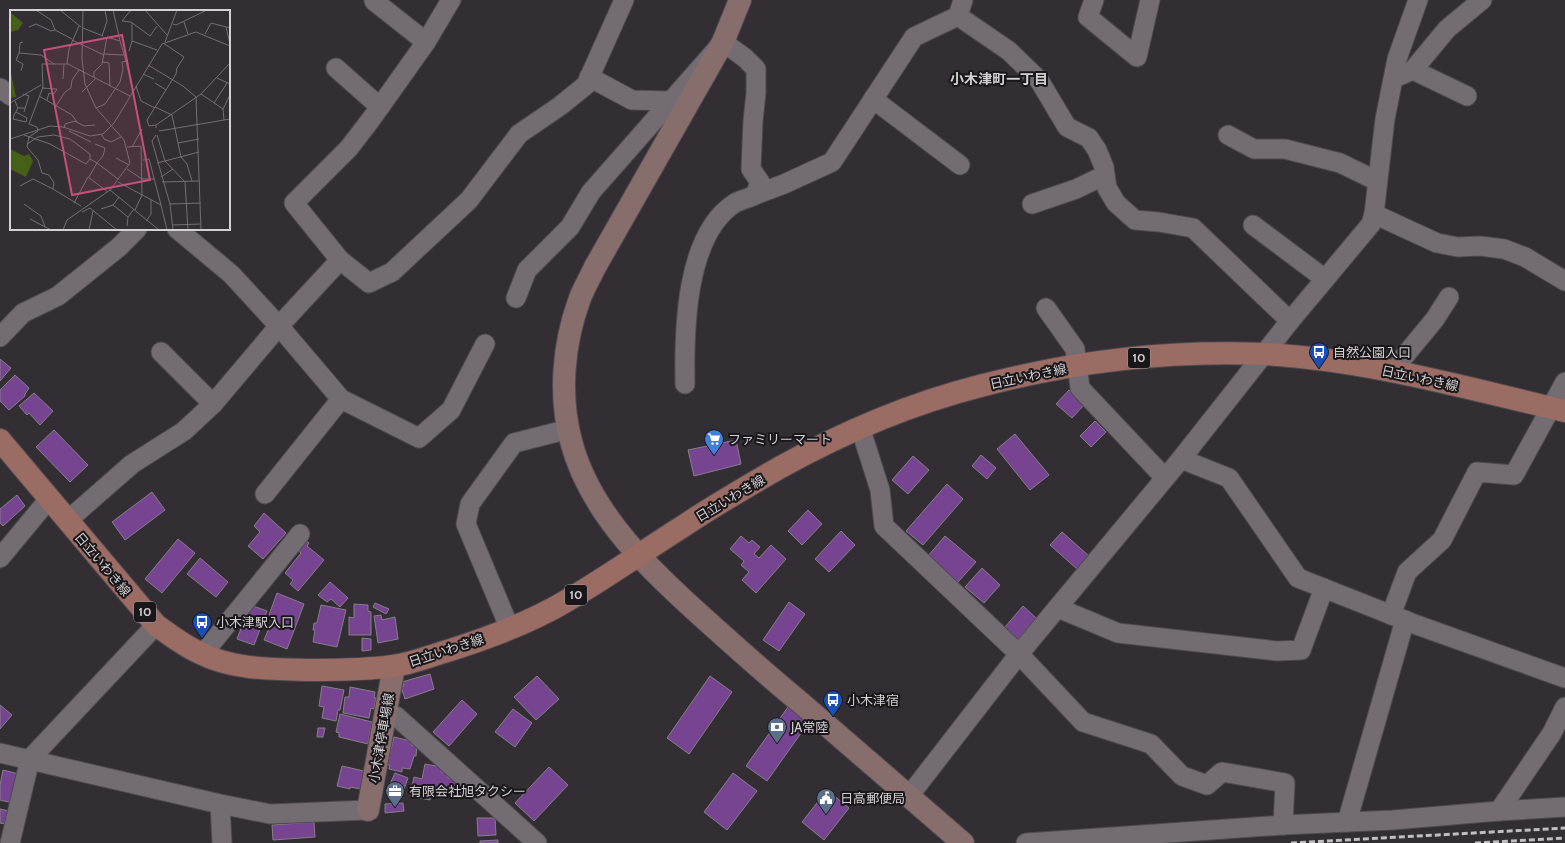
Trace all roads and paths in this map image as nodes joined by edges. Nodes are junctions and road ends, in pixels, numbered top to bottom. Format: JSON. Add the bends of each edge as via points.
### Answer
{"nodes":[{"id":1,"x":451,"y":0,"type":"edge"},
{"id":2,"x":624,"y":0,"type":"edge"},
{"id":3,"x":740,"y":0,"type":"edge"},
{"id":4,"x":1094,"y":0,"type":"edge"},
{"id":5,"x":1150,"y":0,"type":"edge"},
{"id":6,"x":1418,"y":0,"type":"edge"},
{"id":7,"x":1482,"y":0,"type":"edge"},
{"id":8,"x":374,"y":1,"type":"dead end"},
{"id":9,"x":961,"y":8,"type":"edge"},
{"id":10,"x":426,"y":42,"type":"junction"},
{"id":11,"x":722,"y":42,"type":"junction"},
{"id":12,"x":336,"y":68,"type":"dead end"},
{"id":13,"x":1413,"y":70,"type":"junction"},
{"id":14,"x":590,"y":77,"type":"junction"},
{"id":15,"x":1394,"y":78,"type":"junction"},
{"id":16,"x":0,"y":88,"type":"edge"},
{"id":17,"x":10,"y":95,"type":"edge"},
{"id":18,"x":1468,"y":96,"type":"dead end"},
{"id":19,"x":873,"y":99,"type":"junction"},
{"id":20,"x":671,"y":101,"type":"junction"},
{"id":21,"x":380,"y":107,"type":"junction"},
{"id":22,"x":1228,"y":135,"type":"dead end"},
{"id":23,"x":960,"y":165,"type":"dead end"},
{"id":24,"x":1105,"y":175,"type":"junction"},
{"id":25,"x":1377,"y":181,"type":"junction"},
{"id":26,"x":755,"y":195,"type":"junction"},
{"id":27,"x":1032,"y":204,"type":"dead end"},
{"id":28,"x":1374,"y":214,"type":"junction"},
{"id":29,"x":1253,"y":225,"type":"dead end"},
{"id":30,"x":136,"y":230,"type":"edge"},
{"id":31,"x":177,"y":230,"type":"edge"},
{"id":32,"x":340,"y":260,"type":"junction"},
{"id":33,"x":1325,"y":279,"type":"junction"},
{"id":34,"x":1565,"y":281,"type":"edge"},
{"id":35,"x":1449,"y":297,"type":"dead end"},
{"id":36,"x":516,"y":298,"type":"dead end"},
{"id":37,"x":1046,"y":308,"type":"dead end"},
{"id":38,"x":1290,"y":321,"type":"junction"},
{"id":39,"x":280,"y":326,"type":"junction"},
{"id":40,"x":0,"y":337,"type":"edge"},
{"id":41,"x":485,"y":344,"type":"dead end"},
{"id":42,"x":160,"y":352,"type":"dead end"},
{"id":43,"x":1263,"y":354,"type":"junction"},
{"id":44,"x":1078,"y":365,"type":"junction"},
{"id":45,"x":1396,"y":372,"type":"junction"},
{"id":46,"x":1565,"y":382,"type":"edge"},
{"id":47,"x":685,"y":384,"type":"dead end"},
{"id":48,"x":341,"y":399,"type":"junction"},
{"id":49,"x":214,"y":404,"type":"junction"},
{"id":50,"x":1557,"y":410,"type":"edge"},
{"id":51,"x":860,"y":427,"type":"junction"},
{"id":52,"x":569,"y":429,"type":"junction"},
{"id":53,"x":0,"y":440,"type":"edge"},
{"id":54,"x":1181,"y":459,"type":"junction"},
{"id":55,"x":1165,"y":478,"type":"junction"},
{"id":56,"x":265,"y":494,"type":"dead end"},
{"id":57,"x":49,"y":499,"type":"junction"},
{"id":58,"x":67,"y":521,"type":"junction"},
{"id":59,"x":300,"y":534,"type":"dead end"},
{"id":60,"x":639,"y":555,"type":"junction"},
{"id":61,"x":0,"y":558,"type":"edge"},
{"id":62,"x":1324,"y":588,"type":"junction"},
{"id":63,"x":1058,"y":608,"type":"junction"},
{"id":64,"x":1398,"y":617,"type":"junction"},
{"id":65,"x":156,"y":625,"type":"junction"},
{"id":66,"x":510,"y":629,"type":"junction"},
{"id":67,"x":1020,"y":654,"type":"junction"},
{"id":68,"x":202,"y":655,"type":"junction"},
{"id":69,"x":394,"y":666,"type":"junction"},
{"id":70,"x":1565,"y":678,"type":"edge"},
{"id":71,"x":1565,"y":707,"type":"edge"},
{"id":72,"x":385,"y":714,"type":"junction"},
{"id":73,"x":0,"y":753,"type":"edge"},
{"id":74,"x":30,"y":759,"type":"junction"},
{"id":75,"x":909,"y":796,"type":"junction"},
{"id":76,"x":220,"y":804,"type":"junction"},
{"id":77,"x":1565,"y":807,"type":"edge"},
{"id":78,"x":368,"y":810,"type":"joint"},
{"id":79,"x":1499,"y":811,"type":"junction"},
{"id":80,"x":1347,"y":822,"type":"junction"},
{"id":81,"x":1283,"y":825,"type":"junction"},
{"id":82,"x":10,"y":843,"type":"edge"},
{"id":83,"x":222,"y":843,"type":"edge"},
{"id":84,"x":537,"y":843,"type":"edge"},
{"id":85,"x":963,"y":843,"type":"edge"},
{"id":86,"x":1026,"y":843,"type":"edge"}],
"edges":[{"from":1,"to":10,"type":"street"},
{"from":2,"to":14,"type":"street"},
{"from":3,"to":11,"type":"street"},
{"from":4,"to":5,"type":"street","via":[[1088,17],[1137,56]]},
{"from":6,"to":15,"type":"street"},
{"from":7,"to":13,"type":"street","via":[[1447,29]]},
{"from":8,"to":10,"type":"street"},
{"from":9,"to":19,"type":"street","via":[[914,37]]},
{"from":9,"to":24,"type":"street","via":[[1039,80],[1067,127],[1089,138],[1097,150]]},
{"from":10,"to":21,"type":"street"},
{"from":11,"to":20,"type":"street"},
{"from":11,"to":26,"type":"street","via":[[756,69],[751,169],[760,182]]},
{"from":11,"to":52,"type":"street","via":[[595,267],[579,300],[571,327],[564,381]]},
{"from":12,"to":21,"type":"street"},
{"from":13,"to":15,"type":"street"},
{"from":13,"to":18,"type":"street"},
{"from":14,"to":20,"type":"street","via":[[632,100]]},
{"from":14,"to":32,"type":"street","via":[[586,85],[565,102],[519,134],[469,200],[392,272],[369,283]]},
{"from":15,"to":25,"type":"street","via":[[1385,119]]},
{"from":16,"to":17,"type":"street"},
{"from":19,"to":23,"type":"street"},
{"from":19,"to":26,"type":"street","via":[[832,162]]},
{"from":20,"to":36,"type":"street","via":[[592,192],[570,228],[527,270]]},
{"from":21,"to":32,"type":"street","via":[[349,148],[294,203]]},
{"from":22,"to":25,"type":"street","via":[[1254,149],[1285,149],[1340,163]]},
{"from":24,"to":27,"type":"street","via":[[1076,189]]},
{"from":24,"to":38,"type":"street","via":[[1107,188],[1116,203],[1135,220],[1194,228]]},
{"from":25,"to":28,"type":"street"},
{"from":26,"to":47,"type":"street","via":[[735,204],[717,220],[707,235],[697,259],[687,310],[684,346]]},
{"from":28,"to":33,"type":"street","via":[[1371,224]]},
{"from":28,"to":34,"type":"street","via":[[1436,243],[1504,250],[1525,258]]},
{"from":29,"to":33,"type":"street"},
{"from":30,"to":40,"type":"street","via":[[58,296],[23,313]]},
{"from":31,"to":39,"type":"street","via":[[231,274]]},
{"from":32,"to":39,"type":"street"},
{"from":33,"to":38,"type":"street"},
{"from":35,"to":45,"type":"street","via":[[1402,359]]},
{"from":37,"to":44,"type":"street","via":[[1075,349]]},
{"from":38,"to":43,"type":"street"},
{"from":39,"to":48,"type":"street"},
{"from":39,"to":49,"type":"street"},
{"from":41,"to":48,"type":"street","via":[[451,410],[419,438]]},
{"from":42,"to":49,"type":"street"},
{"from":43,"to":44,"type":"main road","name":"日立いわき線","number":"10","via":[[1179,355]]},
{"from":43,"to":45,"type":"main road","name":"日立いわき線","number":"10"},
{"from":43,"to":54,"type":"street"},
{"from":44,"to":51,"type":"main road","name":"日立いわき線","number":"10","via":[[977,386],[910,407]]},
{"from":44,"to":55,"type":"street","via":[[1080,388]]},
{"from":45,"to":50,"type":"main road","name":"日立いわき線","number":"10"},
{"from":46,"to":50,"type":"street"},
{"from":48,"to":56,"type":"street"},
{"from":49,"to":58,"type":"street","via":[[184,431],[132,464]]},
{"from":50,"to":64,"type":"street","via":[[1514,475],[1478,472],[1442,540],[1407,572]]},
{"from":51,"to":60,"type":"main road","name":"日立いわき線","number":"10","via":[[779,468]]},
{"from":51,"to":67,"type":"street","via":[[880,490],[884,526]]},
{"from":52,"to":60,"type":"street","via":[[579,465],[597,502]]},
{"from":52,"to":66,"type":"street","via":[[514,443],[470,504],[466,524]]},
{"from":53,"to":57,"type":"main road","name":"日立いわき線","number":"10"},
{"from":54,"to":55,"type":"street"},
{"from":54,"to":62,"type":"street","via":[[1229,478],[1298,578]]},
{"from":55,"to":63,"type":"street"},
{"from":57,"to":58,"type":"main road","name":"日立いわき線","number":"10"},
{"from":57,"to":61,"type":"street"},
{"from":58,"to":65,"type":"main road","name":"日立いわき線","number":"10"},
{"from":59,"to":68,"type":"street"},
{"from":60,"to":66,"type":"main road","name":"日立いわき線","number":"10","via":[[568,600]]},
{"from":60,"to":75,"type":"street","via":[[680,597],[757,666]]},
{"from":62,"to":63,"type":"street","via":[[1301,650],[1277,652],[1118,632]]},
{"from":62,"to":64,"type":"street"},
{"from":63,"to":67,"type":"street"},
{"from":64,"to":70,"type":"street"},
{"from":64,"to":80,"type":"street"},
{"from":65,"to":68,"type":"main road","name":"日立いわき線","number":"10"},
{"from":65,"to":74,"type":"street"},
{"from":66,"to":69,"type":"main road","name":"日立いわき線","number":"10"},
{"from":67,"to":75,"type":"street"},
{"from":67,"to":81,"type":"street","via":[[1083,722],[1151,744],[1182,776],[1207,785],[1222,772],[1285,783]]},
{"from":68,"to":69,"type":"main road","name":"日立いわき線","number":"10","via":[[219,661],[277,668],[351,670]]},
{"from":69,"to":72,"type":"street","name":"小木津停車場線"},
{"from":71,"to":79,"type":"street","via":[[1552,733]]},
{"from":72,"to":78,"type":"street","name":"小木津停車場線"},
{"from":72,"to":84,"type":"street","via":[[396,716]]},
{"from":73,"to":74,"type":"street"},
{"from":74,"to":76,"type":"street"},
{"from":74,"to":82,"type":"street"},
{"from":75,"to":85,"type":"street"},
{"from":76,"to":78,"type":"street","via":[[270,814]]},
{"from":76,"to":83,"type":"street"},
{"from":77,"to":79,"type":"street"},
{"from":79,"to":80,"type":"street"},
{"from":80,"to":81,"type":"street"},
{"from":81,"to":86,"type":"street"}]}
